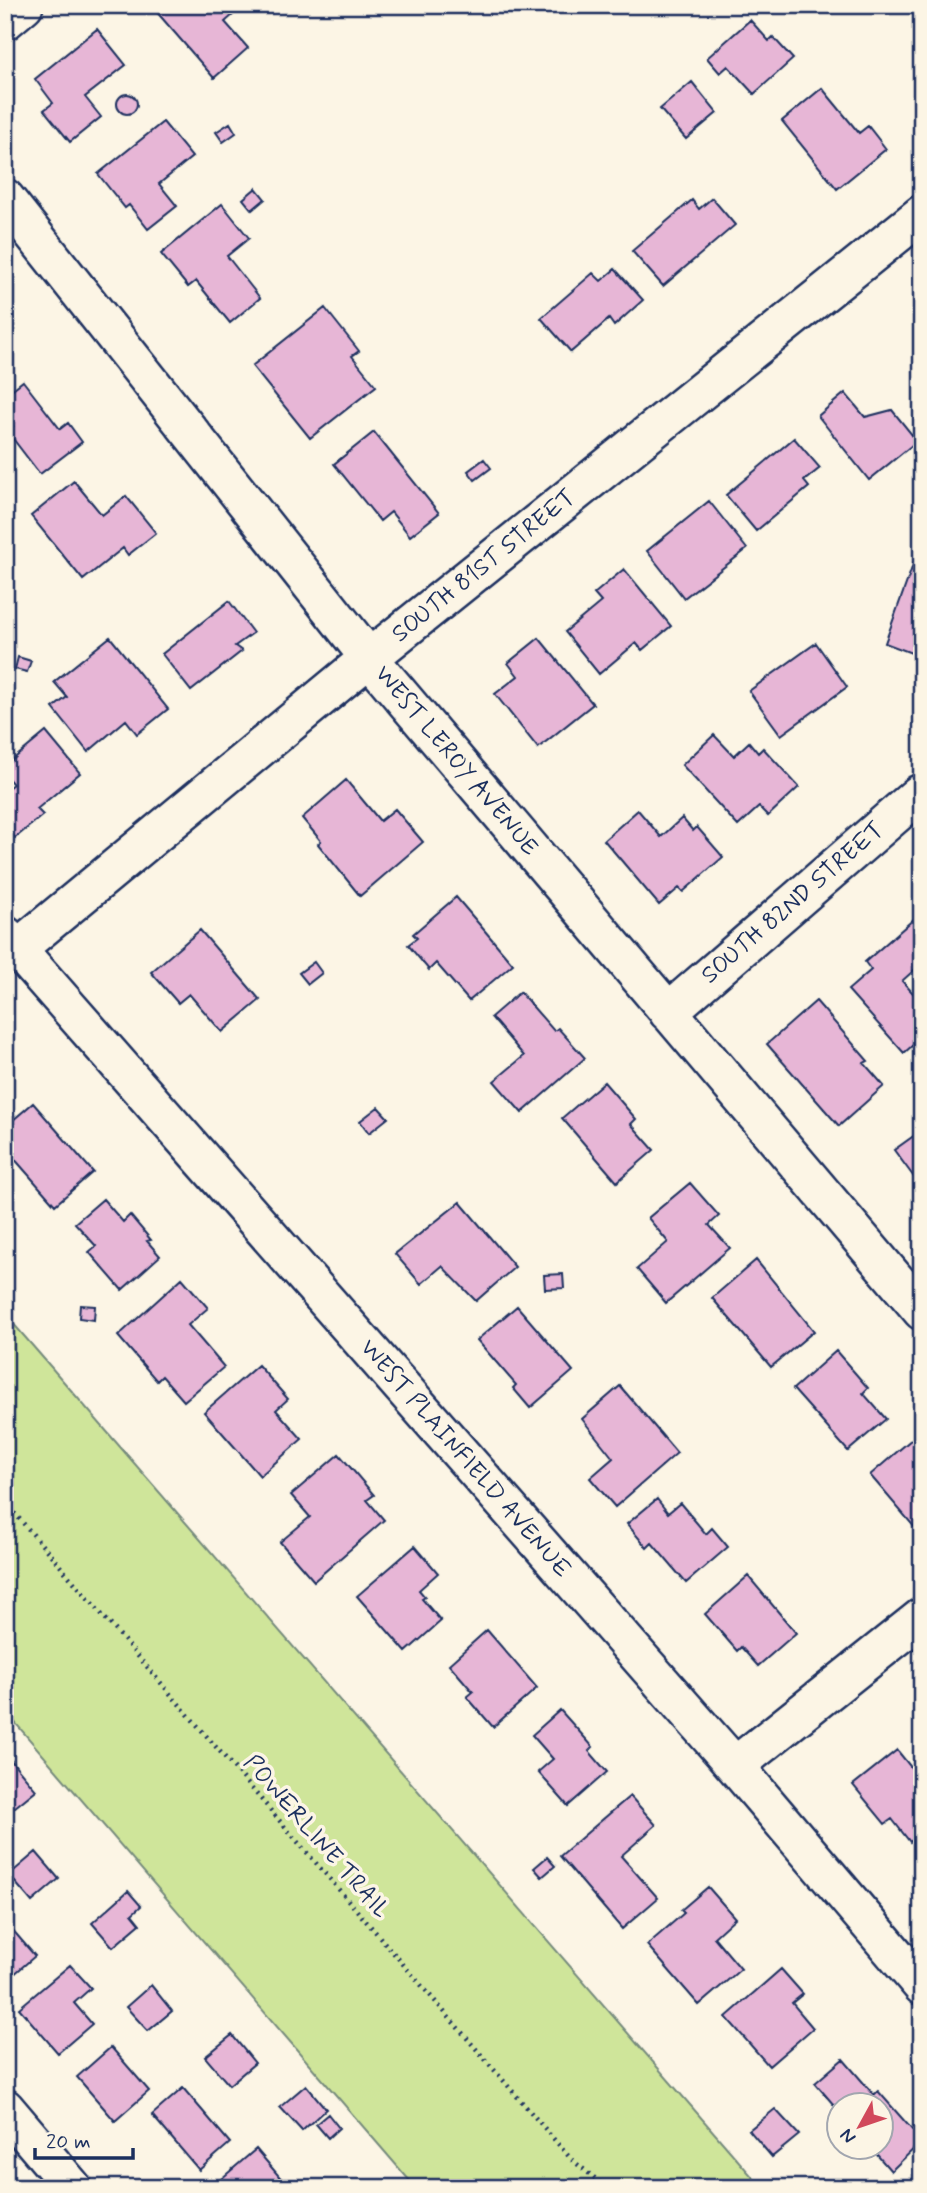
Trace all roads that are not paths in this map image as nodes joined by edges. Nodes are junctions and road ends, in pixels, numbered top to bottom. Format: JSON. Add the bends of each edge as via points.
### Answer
{"nodes":[{"id":1,"x":24,"y":5,"type":"edge"},
{"id":2,"x":5,"y":21,"type":"edge"},
{"id":3,"x":5,"y":198,"type":"edge"},
{"id":4,"x":922,"y":214,"type":"edge"},
{"id":5,"x":369,"y":658,"type":"junction"},
{"id":6,"x":919,"y":794,"type":"dead end"},
{"id":7,"x":11,"y":942,"type":"edge"},
{"id":8,"x":667,"y":1012,"type":"junction"},
{"id":9,"x":922,"y":1311,"type":"edge"},
{"id":10,"x":922,"y":1617,"type":"edge"},
{"id":11,"x":734,"y":1766,"type":"junction"},
{"id":12,"x":922,"y":1986,"type":"edge"},
{"id":13,"x":5,"y":2108,"type":"edge"},
{"id":14,"x":73,"y":2188,"type":"edge"}],
"edges":[{"from":1,"to":2,"type":"street"},
{"from":3,"to":5,"type":"street","name":"WEST LEROY AVENUE"},
{"from":4,"to":5,"type":"street","name":"SOUTH 81ST STREET"},
{"from":5,"to":7,"type":"street","name":"SOUTH 81ST STREET"},
{"from":5,"to":8,"type":"street","name":"WEST LEROY AVENUE"},
{"from":6,"to":8,"type":"street","name":"SOUTH 82ND STREET"},
{"from":7,"to":11,"type":"street","name":"WEST PLAINFIELD AVENUE"},
{"from":8,"to":9,"type":"street","name":"WEST LEROY AVENUE"},
{"from":10,"to":11,"type":"street"},
{"from":11,"to":12,"type":"street","name":"WEST PLAINFIELD AVENUE"},
{"from":13,"to":14,"type":"street"}]}
